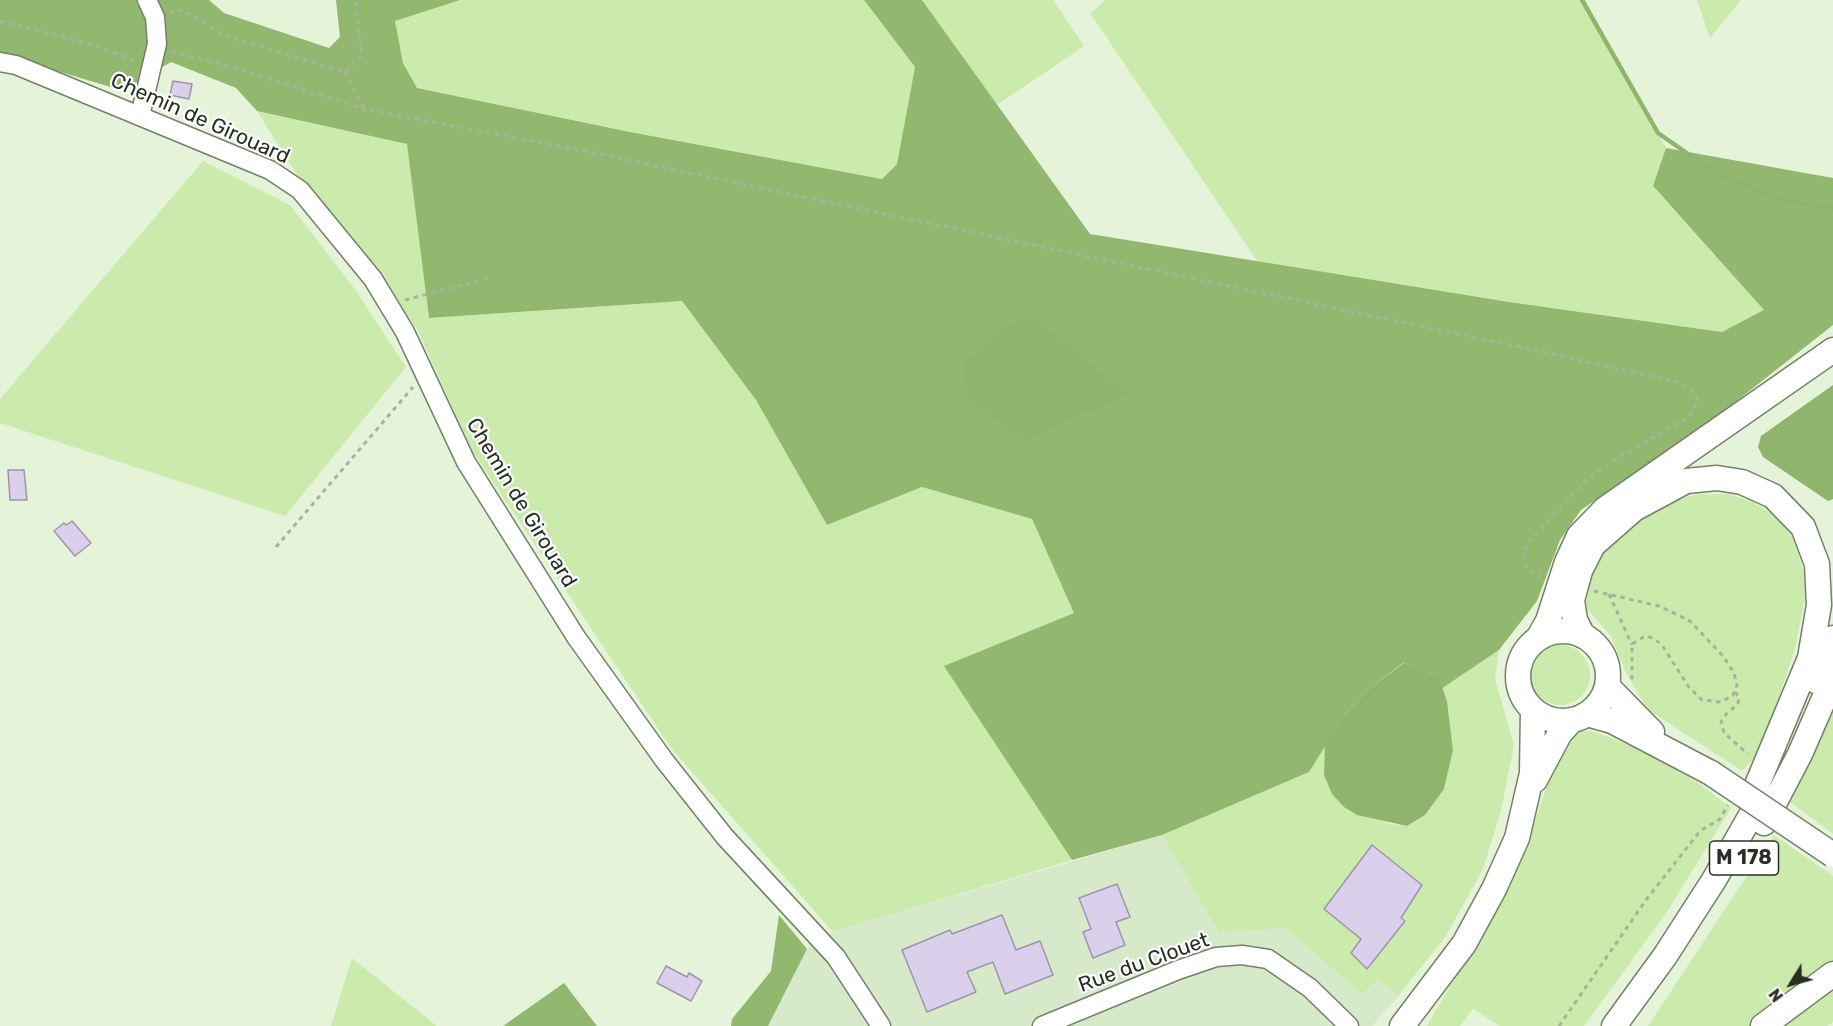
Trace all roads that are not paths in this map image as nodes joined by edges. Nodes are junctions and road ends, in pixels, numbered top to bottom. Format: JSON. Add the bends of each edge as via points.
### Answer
{"nodes":[{"id":1,"x":147,"y":0,"type":"edge"},
{"id":2,"x":0,"y":62,"type":"edge"},
{"id":3,"x":140,"y":116,"type":"junction"},
{"id":4,"x":1833,"y":350,"type":"edge"},
{"id":5,"x":1583,"y":636,"type":"junction"},
{"id":6,"x":1539,"y":637,"type":"junction"},
{"id":7,"x":1833,"y":638,"type":"edge"},
{"id":8,"x":1833,"y":678,"type":"edge"},
{"id":9,"x":1607,"y":686,"type":"junction"},
{"id":10,"x":1533,"y":710,"type":"junction"},
{"id":11,"x":1580,"y":717,"type":"junction"},
{"id":12,"x":1672,"y":750,"type":"junction"},
{"id":13,"x":1527,"y":799,"type":"junction"},
{"id":14,"x":1754,"y":810,"type":"junction"},
{"id":15,"x":1833,"y":855,"type":"edge"},
{"id":16,"x":1833,"y":974,"type":"edge"},
{"id":17,"x":881,"y":1026,"type":"edge"},
{"id":18,"x":1042,"y":1026,"type":"edge"},
{"id":19,"x":1349,"y":1026,"type":"edge"},
{"id":20,"x":1402,"y":1026,"type":"edge"},
{"id":21,"x":1614,"y":1026,"type":"edge"},
{"id":22,"x":1632,"y":1026,"type":"edge"},
{"id":23,"x":1763,"y":1026,"type":"edge"}],
"edges":[{"from":1,"to":3,"type":"street","via":[[155,17],[156,50]]},
{"from":2,"to":3,"type":"street","name":"Chemin de Girouard"},
{"from":3,"to":17,"type":"street","name":"Chemin de Girouard","via":[[270,170],[300,190],[374,279],[405,332],[466,462],[576,637],[725,837],[836,957]]},
{"from":4,"to":6,"type":"main road","via":[[1605,509],[1579,536]]},
{"from":5,"to":6,"type":"main road","via":[[1568,631]]},
{"from":5,"to":9,"type":"main road","via":[[1601,653]]},
{"from":5,"to":14,"type":"main road","via":[[1572,600],[1580,571],[1593,545],[1634,509],[1686,482],[1717,478],[1742,482],[1773,496],[1803,527],[1817,564],[1819,605],[1810,658],[1757,785]]},
{"from":6,"to":10,"type":"main road","via":[[1524,652],[1518,672],[1518,686]]},
{"from":7,"to":14,"type":"main road","number":"M 178","via":[[1782,757]]},
{"from":8,"to":22,"type":"main road","number":"M 178","via":[[1800,754],[1752,844],[1697,936]]},
{"from":9,"to":11,"type":"main road","via":[[1596,706]]},
{"from":9,"to":12,"type":"main road"},
{"from":10,"to":11,"type":"main road","via":[[1558,721]]},
{"from":10,"to":13,"type":"main road","via":[[1532,773]]},
{"from":11,"to":12,"type":"main road","via":[[1612,721]]},
{"from":11,"to":13,"type":"main road","via":[[1560,733]]},
{"from":12,"to":15,"type":"main road","bridge":true},
{"from":13,"to":20,"type":"main road","via":[[1494,890],[1464,944]]},
{"from":14,"to":21,"type":"main road","number":"M 178","via":[[1678,937]]},
{"from":16,"to":23,"type":"main road"},
{"from":18,"to":19,"type":"street","name":"Rue du Clouet","via":[[1178,970],[1216,957],[1242,955],[1268,959],[1310,988]]}]}
